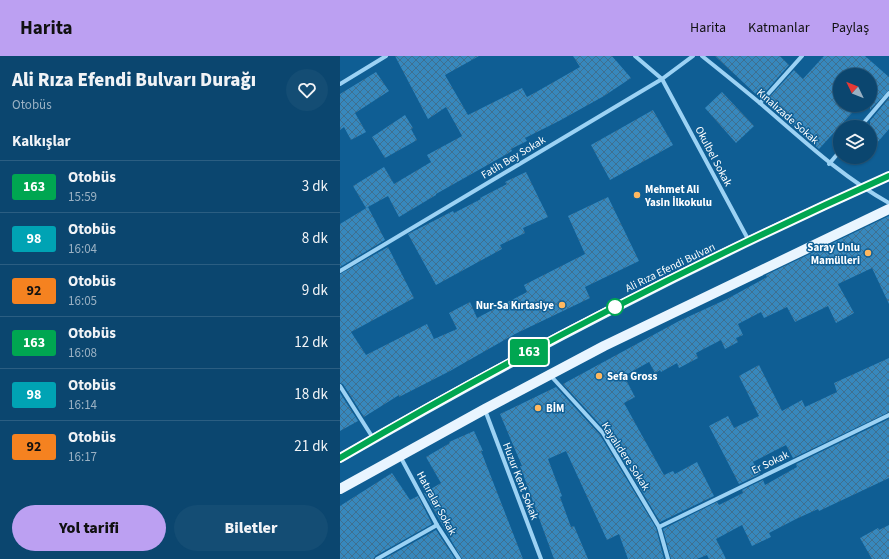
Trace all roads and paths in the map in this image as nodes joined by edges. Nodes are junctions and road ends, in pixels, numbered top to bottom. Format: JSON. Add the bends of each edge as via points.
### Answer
{"nodes":[{"id":1,"x":386,"y":56,"type":"edge"},
{"id":2,"x":635,"y":56,"type":"edge"},
{"id":3,"x":693,"y":56,"type":"edge"},
{"id":4,"x":702,"y":56,"type":"edge"},
{"id":5,"x":802,"y":56,"type":"edge"},
{"id":6,"x":662,"y":79,"type":"junction"},
{"id":7,"x":340,"y":84,"type":"edge"},
{"id":8,"x":889,"y":92,"type":"edge"},
{"id":9,"x":760,"y":103,"type":"junction"},
{"id":10,"x":866,"y":120,"type":"edge"},
{"id":11,"x":833,"y":160,"type":"edge"},
{"id":12,"x":829,"y":164,"type":"junction"},
{"id":13,"x":889,"y":176,"type":"edge"},
{"id":14,"x":862,"y":188,"type":"junction"},
{"id":15,"x":889,"y":203,"type":"edge"},
{"id":16,"x":889,"y":209,"type":"edge"},
{"id":17,"x":750,"y":242,"type":"junction"},
{"id":18,"x":340,"y":271,"type":"edge"},
{"id":19,"x":549,"y":375,"type":"junction"},
{"id":20,"x":340,"y":386,"type":"edge"},
{"id":21,"x":485,"y":409,"type":"junction"},
{"id":22,"x":889,"y":415,"type":"edge"},
{"id":23,"x":373,"y":439,"type":"junction"},
{"id":24,"x":400,"y":455,"type":"junction"},
{"id":25,"x":340,"y":458,"type":"edge"},
{"id":26,"x":340,"y":489,"type":"edge"},
{"id":27,"x":437,"y":525,"type":"junction"},
{"id":28,"x":659,"y":527,"type":"junction"},
{"id":29,"x":377,"y":559,"type":"edge"},
{"id":30,"x":459,"y":559,"type":"edge"},
{"id":31,"x":541,"y":559,"type":"edge"},
{"id":32,"x":668,"y":559,"type":"edge"}],
"edges":[{"from":1,"to":7,"type":"street"},
{"from":2,"to":6,"type":"street"},
{"from":3,"to":6,"type":"street","name":"Fatih Bey Sokak"},
{"from":4,"to":9,"type":"street","name":"Kınalızade Sokak"},
{"from":5,"to":9,"type":"street"},
{"from":6,"to":17,"type":"street","name":"Okulbel Sokak"},
{"from":6,"to":18,"type":"street","name":"Fatih Bey Sokak"},
{"from":8,"to":10,"type":"street"},
{"from":9,"to":12,"type":"street","name":"Kınalızade Sokak"},
{"from":11,"to":12,"type":"street"},
{"from":12,"to":14,"type":"street","name":"Kınalızade Sokak"},
{"from":13,"to":14,"type":"main road","name":"Ali Rıza Efendi Bulvarı"},
{"from":14,"to":15,"type":"street","name":"Kınalızade Sokak"},
{"from":14,"to":17,"type":"main road","name":"Ali Rıza Efendi Bulvarı"},
{"from":16,"to":19,"type":"main road"},
{"from":17,"to":23,"type":"main road","name":"Ali Rıza Efendi Bulvarı","via":[[590,319]]},
{"from":19,"to":21,"type":"main road"},
{"from":19,"to":28,"type":"street","name":"Kayalıdere Sokak","via":[[603,433]]},
{"from":20,"to":23,"type":"street"},
{"from":21,"to":24,"type":"main road"},
{"from":21,"to":31,"type":"street","name":"Huzur Kent Sokak"},
{"from":22,"to":28,"type":"street","name":"Er Sokak"},
{"from":23,"to":25,"type":"main road","name":"Ali Rıza Efendi Bulvarı"},
{"from":24,"to":26,"type":"main road"},
{"from":24,"to":27,"type":"street","name":"Hatıralar Sokak"},
{"from":27,"to":29,"type":"street"},
{"from":27,"to":30,"type":"street","name":"Hatıralar Sokak"},
{"from":28,"to":32,"type":"street","name":"Kayalıdere Sokak"}]}
